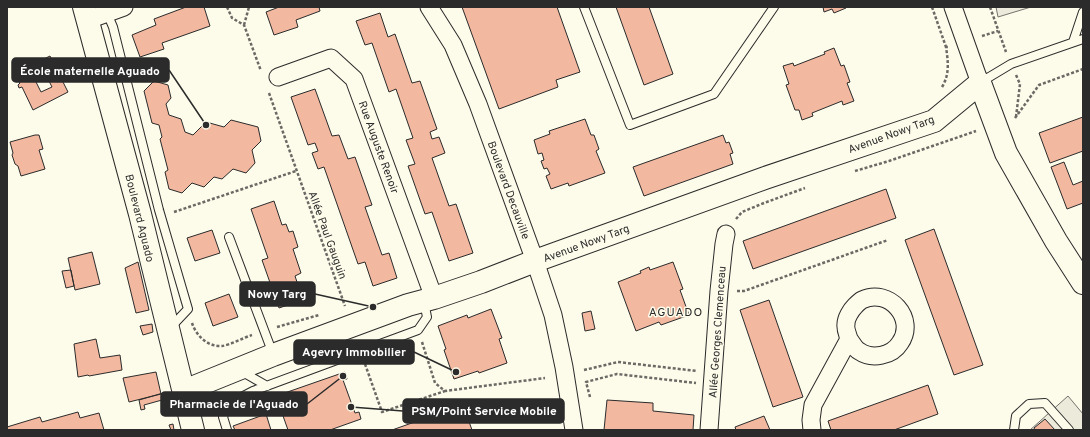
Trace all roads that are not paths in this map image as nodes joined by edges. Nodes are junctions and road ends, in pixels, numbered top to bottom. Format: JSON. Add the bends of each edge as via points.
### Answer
{"nodes":[{"id":1,"x":124,"y":7,"type":"edge"},
{"id":2,"x":429,"y":7,"type":"edge"},
{"id":3,"x":584,"y":7,"type":"edge"},
{"id":4,"x":774,"y":7,"type":"edge"},
{"id":5,"x":953,"y":7,"type":"edge"},
{"id":6,"x":1083,"y":12,"type":"edge"},
{"id":7,"x":93,"y":13,"type":"edge"},
{"id":8,"x":1083,"y":39,"type":"edge"},
{"id":9,"x":1073,"y":42,"type":"junction"},
{"id":10,"x":269,"y":80,"type":"road end"},
{"id":11,"x":980,"y":83,"type":"junction"},
{"id":12,"x":726,"y":234,"type":"dead end"},
{"id":13,"x":230,"y":237,"type":"dead end"},
{"id":14,"x":535,"y":261,"type":"junction"},
{"id":15,"x":1083,"y":283,"type":"edge"},
{"id":16,"x":429,"y":300,"type":"junction"},
{"id":17,"x":168,"y":331,"type":"junction"},
{"id":18,"x":849,"y":340,"type":"dead end"},
{"id":19,"x":273,"y":354,"type":"junction"},
{"id":20,"x":237,"y":369,"type":"junction"},
{"id":21,"x":268,"y":386,"type":"junction"},
{"id":22,"x":184,"y":391,"type":"junction"},
{"id":23,"x":193,"y":430,"type":"edge"},
{"id":24,"x":227,"y":430,"type":"edge"},
{"id":25,"x":574,"y":430,"type":"edge"},
{"id":26,"x":709,"y":430,"type":"edge"},
{"id":27,"x":812,"y":430,"type":"edge"},
{"id":28,"x":1014,"y":430,"type":"edge"},
{"id":29,"x":1069,"y":430,"type":"edge"}],
"edges":[{"from":1,"to":7,"type":"street"},
{"from":2,"to":14,"type":"street","name":"Boulevard Decauville","via":[[453,45],[478,104]]},
{"from":3,"to":4,"type":"lane","via":[[630,125],[714,94]]},
{"from":5,"to":11,"type":"street"},
{"from":6,"to":9,"type":"lane"},
{"from":7,"to":17,"type":"street","name":"Boulevard Aguado"},
{"from":7,"to":17,"type":"lane","via":[[113,27],[159,210],[188,309]]},
{"from":8,"to":9,"type":"lane"},
{"from":9,"to":11,"type":"lane","via":[[1011,64]]},
{"from":10,"to":16,"type":"street","name":"Rue Auguste Renoir","via":[[331,58],[354,79]]},
{"from":11,"to":14,"type":"street","name":"Avenue Nowy Targ","via":[[934,121],[764,178]]},
{"from":11,"to":15,"type":"street","via":[[1006,153]]},
{"from":12,"to":26,"type":"street","name":"Allée Georges Clemenceau","via":[[719,291]]},
{"from":13,"to":19,"type":"lane"},
{"from":14,"to":16,"type":"street","name":"Avenue Nowy Targ"},
{"from":14,"to":25,"type":"street","name":"Boulevard Decauville","via":[[553,315]]},
{"from":16,"to":19,"type":"street","name":"Avenue Nowy Targ"},
{"from":16,"to":21,"type":"lane","via":[[427,317],[418,330]]},
{"from":17,"to":22,"type":"street","name":"Boulevard Aguado"},
{"from":18,"to":27,"type":"street","via":[[813,405],[810,420]]},
{"from":19,"to":20,"type":"street","name":"Avenue Nowy Targ"},
{"from":20,"to":21,"type":"lane"},
{"from":20,"to":22,"type":"street","name":"Avenue Nowy Targ"},
{"from":21,"to":24,"type":"lane","via":[[228,404],[222,417]]},
{"from":22,"to":23,"type":"street","name":"Boulevard Aguado"},
{"from":28,"to":29,"type":"lane","via":[[1016,416],[1029,404],[1045,403]]}]}
